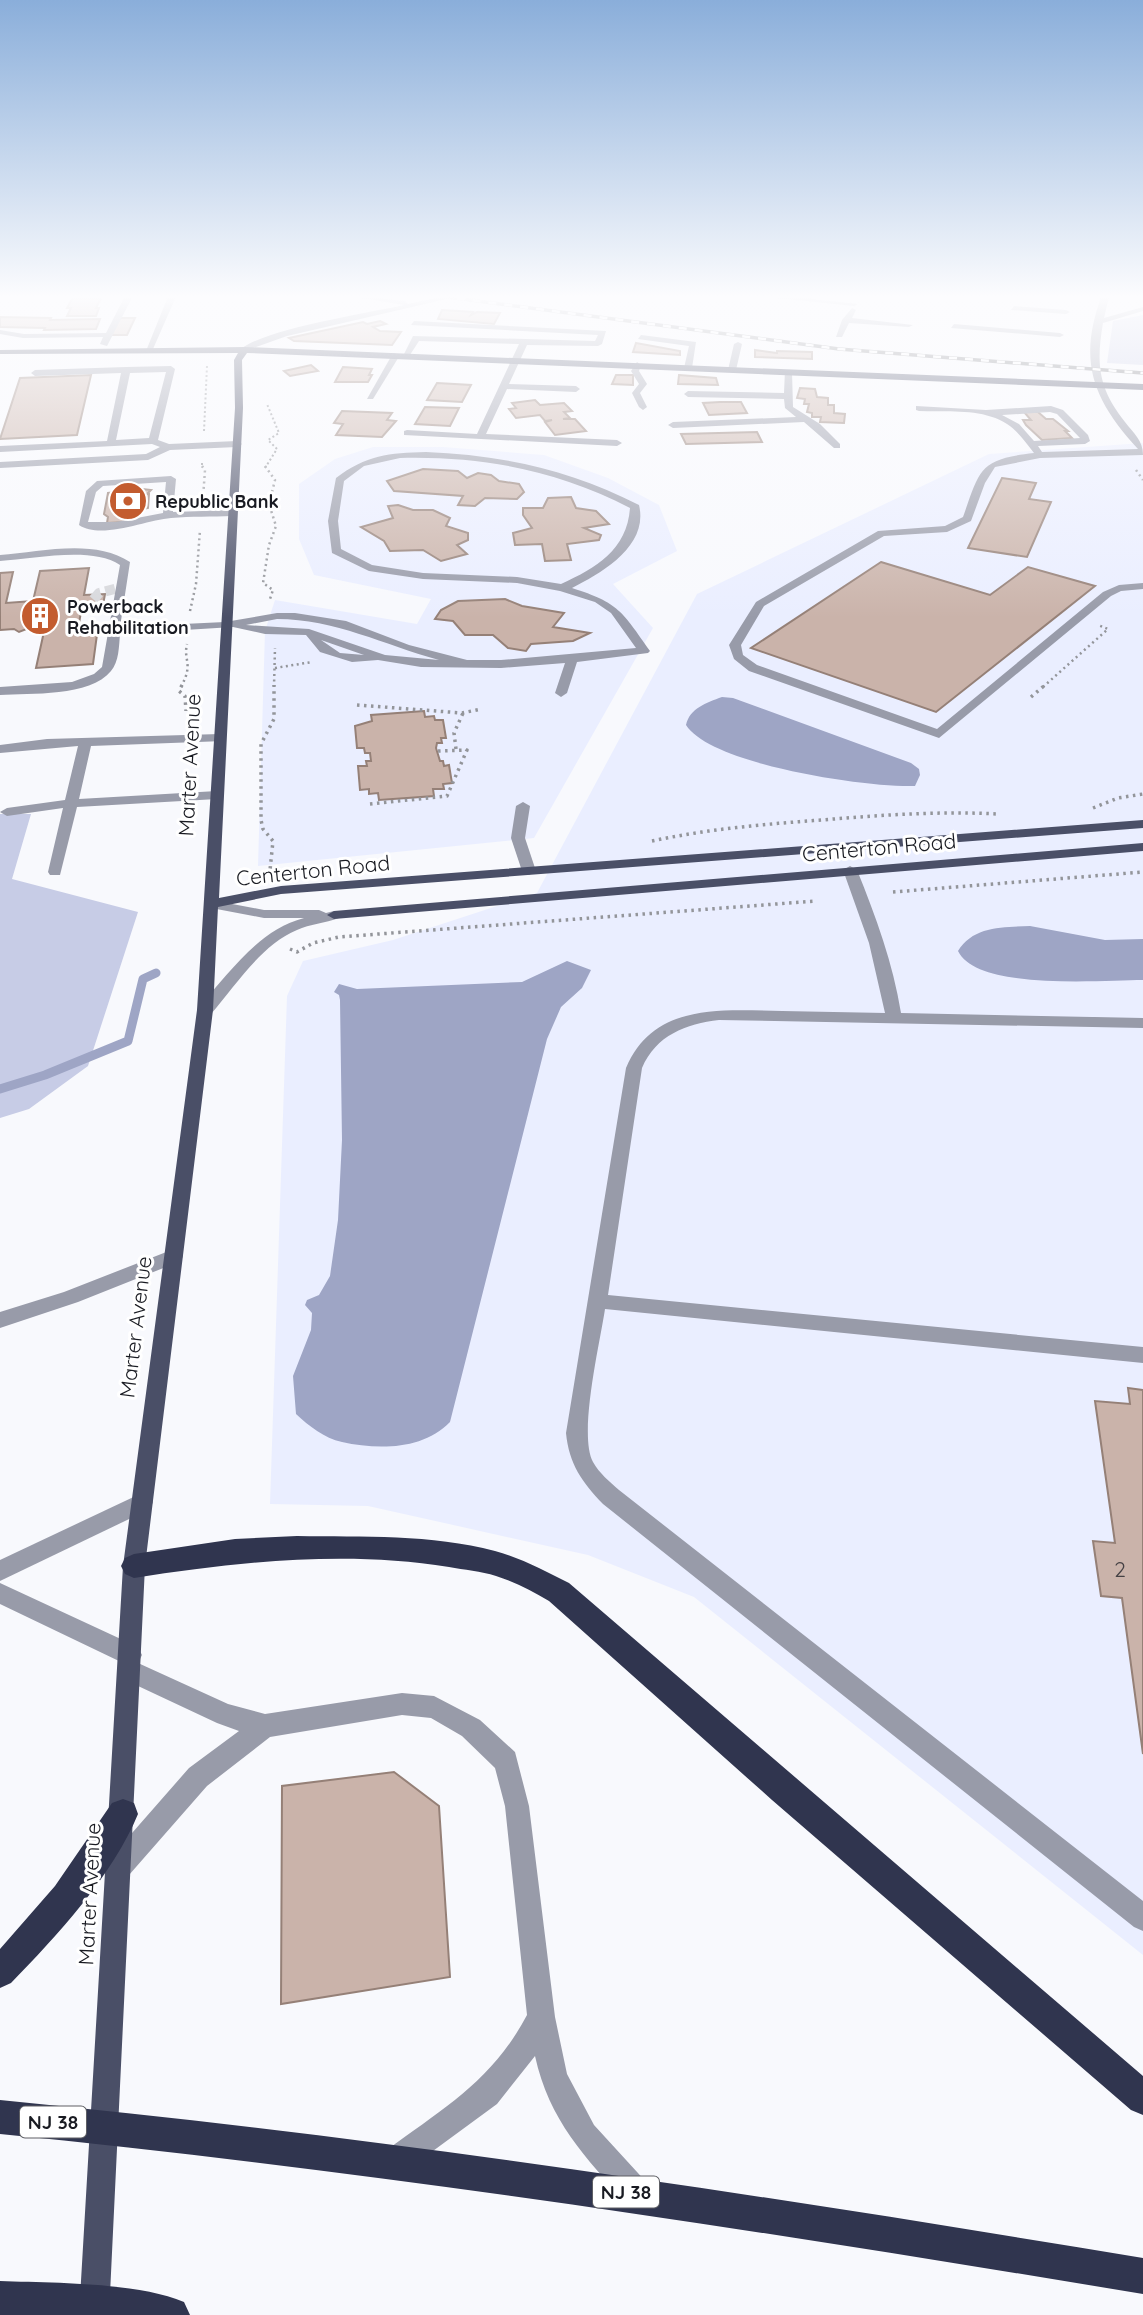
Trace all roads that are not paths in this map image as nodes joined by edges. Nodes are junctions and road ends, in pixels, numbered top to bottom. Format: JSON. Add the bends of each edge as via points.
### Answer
{"nodes":[{"id":1,"x":120,"y":402,"type":"edge"},
{"id":2,"x":163,"y":402,"type":"edge"},
{"id":3,"x":237,"y":402,"type":"edge"},
{"id":4,"x":496,"y":402,"type":"edge"},
{"id":5,"x":640,"y":402,"type":"edge"},
{"id":6,"x":788,"y":402,"type":"edge"},
{"id":7,"x":1108,"y":402,"type":"edge"},
{"id":8,"x":643,"y":407,"type":"dead end"},
{"id":9,"x":919,"y":408,"type":"dead end"},
{"id":10,"x":983,"y":413,"type":"junction"},
{"id":11,"x":806,"y":419,"type":"junction"},
{"id":12,"x":673,"y":425,"type":"dead end"},
{"id":13,"x":407,"y":433,"type":"dead end"},
{"id":14,"x":480,"y":437,"type":"junction"},
{"id":15,"x":153,"y":441,"type":"junction"},
{"id":16,"x":111,"y":443,"type":"junction"},
{"id":17,"x":617,"y":443,"type":"dead end"},
{"id":18,"x":237,"y":444,"type":"junction"},
{"id":19,"x":1031,"y":444,"type":"junction"},
{"id":20,"x":837,"y":446,"type":"dead end"},
{"id":21,"x":168,"y":447,"type":"junction"},
{"id":22,"x":0,"y":449,"type":"edge"},
{"id":23,"x":1143,"y":451,"type":"edge"},
{"id":24,"x":1043,"y":457,"type":"junction"},
{"id":25,"x":0,"y":465,"type":"edge"},
{"id":26,"x":232,"y":513,"type":"junction"},
{"id":27,"x":168,"y":515,"type":"junction"},
{"id":28,"x":0,"y":558,"type":"edge"},
{"id":29,"x":1143,"y":586,"type":"edge"},
{"id":30,"x":562,"y":588,"type":"junction"},
{"id":31,"x":225,"y":625,"type":"junction"},
{"id":32,"x":114,"y":631,"type":"junction"},
{"id":33,"x":572,"y":659,"type":"junction"},
{"id":34,"x":465,"y":663,"type":"junction"},
{"id":35,"x":0,"y":691,"type":"edge"},
{"id":36,"x":561,"y":692,"type":"dead end"},
{"id":37,"x":220,"y":738,"type":"junction"},
{"id":38,"x":85,"y":743,"type":"junction"},
{"id":39,"x":0,"y":750,"type":"edge"},
{"id":40,"x":217,"y":796,"type":"junction"},
{"id":41,"x":72,"y":803,"type":"junction"},
{"id":42,"x":523,"y":806,"type":"dead end"},
{"id":43,"x":7,"y":812,"type":"dead end"},
{"id":44,"x":1143,"y":824,"type":"edge"},
{"id":45,"x":1143,"y":847,"type":"edge"},
{"id":46,"x":850,"y":870,"type":"junction"},
{"id":47,"x":529,"y":871,"type":"junction"},
{"id":48,"x":55,"y":872,"type":"dead end"},
{"id":49,"x":211,"y":904,"type":"junction"},
{"id":50,"x":334,"y":915,"type":"junction"},
{"id":51,"x":205,"y":1010,"type":"junction"},
{"id":52,"x":894,"y":1018,"type":"junction"},
{"id":53,"x":1143,"y":1023,"type":"edge"},
{"id":54,"x":174,"y":1256,"type":"junction"},
{"id":55,"x":597,"y":1301,"type":"junction"},
{"id":56,"x":0,"y":1321,"type":"edge"},
{"id":57,"x":1143,"y":1355,"type":"edge"},
{"id":58,"x":142,"y":1502,"type":"junction"},
{"id":59,"x":134,"y":1566,"type":"junction"},
{"id":60,"x":0,"y":1571,"type":"edge"},
{"id":61,"x":0,"y":1593,"type":"edge"},
{"id":62,"x":130,"y":1662,"type":"junction"},
{"id":63,"x":265,"y":1726,"type":"junction"},
{"id":64,"x":123,"y":1814,"type":"junction"},
{"id":65,"x":120,"y":1866,"type":"junction"},
{"id":66,"x":1143,"y":1918,"type":"edge"},
{"id":67,"x":0,"y":1972,"type":"edge"},
{"id":68,"x":541,"y":2017,"type":"junction"},
{"id":69,"x":1143,"y":2098,"type":"edge"},
{"id":70,"x":0,"y":2118,"type":"edge"},
{"id":71,"x":106,"y":2127,"type":"junction"},
{"id":72,"x":394,"y":2162,"type":"junction"},
{"id":73,"x":638,"y":2194,"type":"junction"},
{"id":74,"x":1143,"y":2276,"type":"edge"},
{"id":75,"x":0,"y":2299,"type":"edge"},
{"id":76,"x":94,"y":2310,"type":"edge"},
{"id":77,"x":171,"y":2315,"type":"edge"}],
"edges":[{"from":1,"to":16,"type":"street"},
{"from":2,"to":15,"type":"street"},
{"from":3,"to":18,"type":"main road","name":"Marter Avenue"},
{"from":4,"to":14,"type":"street"},
{"from":5,"to":8,"type":"street"},
{"from":6,"to":11,"type":"street","via":[[789,408]]},
{"from":7,"to":23,"type":"street"},
{"from":9,"to":10,"type":"street"},
{"from":10,"to":19,"type":"street","via":[[1010,421]]},
{"from":10,"to":19,"type":"street","via":[[1051,409],[1085,437],[1085,441]]},
{"from":11,"to":12,"type":"street"},
{"from":11,"to":20,"type":"street"},
{"from":13,"to":14,"type":"street"},
{"from":14,"to":17,"type":"street"},
{"from":15,"to":16,"type":"street"},
{"from":15,"to":21,"type":"street"},
{"from":16,"to":22,"type":"street"},
{"from":18,"to":21,"type":"street"},
{"from":18,"to":26,"type":"main road","name":"Marter Avenue"},
{"from":19,"to":24,"type":"street"},
{"from":21,"to":25,"type":"street","via":[[148,457]]},
{"from":23,"to":24,"type":"street"},
{"from":24,"to":29,"type":"street","via":[[1006,459],[992,465],[967,519],[957,525],[882,533],[760,604],[735,645],[738,657],[753,668],[939,734],[1107,594]]},
{"from":26,"to":27,"type":"street"},
{"from":26,"to":31,"type":"main road","name":"Marter Avenue"},
{"from":27,"to":27,"type":"street","via":[[131,525],[84,525],[91,491],[100,483],[171,479]]},
{"from":28,"to":32,"type":"street","via":[[96,553],[122,560]]},
{"from":30,"to":30,"type":"street","via":[[369,568],[335,551],[333,522],[339,480],[361,464],[393,456],[508,462],[603,490],[635,507],[636,521],[620,554],[601,570]]},
{"from":30,"to":33,"type":"street","via":[[599,600],[615,611],[644,651]]},
{"from":31,"to":32,"type":"street"},
{"from":31,"to":34,"type":"street","via":[[277,615],[328,620]]},
{"from":31,"to":34,"type":"street","via":[[309,632],[335,654],[359,659]]},
{"from":31,"to":37,"type":"main road","name":"Marter Avenue"},
{"from":32,"to":35,"type":"street","via":[[109,666],[96,678],[70,686]]},
{"from":33,"to":34,"type":"street"},
{"from":33,"to":36,"type":"street"},
{"from":37,"to":38,"type":"street"},
{"from":37,"to":40,"type":"main road","name":"Marter Avenue"},
{"from":38,"to":39,"type":"street"},
{"from":38,"to":41,"type":"street"},
{"from":40,"to":41,"type":"street"},
{"from":40,"to":49,"type":"main road","name":"Marter Avenue"},
{"from":41,"to":43,"type":"street"},
{"from":41,"to":48,"type":"street"},
{"from":42,"to":47,"type":"street","via":[[518,838]]},
{"from":44,"to":47,"type":"main road","name":"Centerton Road"},
{"from":45,"to":46,"type":"main road","name":"Centerton Road"},
{"from":46,"to":50,"type":"main road","name":"Centerton Road"},
{"from":46,"to":52,"type":"street","via":[[875,932]]},
{"from":47,"to":49,"type":"main road","name":"Centerton Road","via":[[281,890]]},
{"from":49,"to":50,"type":"street","name":"Centerton Road","via":[[264,914]]},
{"from":49,"to":51,"type":"main road","name":"Marter Avenue"},
{"from":50,"to":51,"type":"street","via":[[290,928],[270,941]]},
{"from":51,"to":54,"type":"main road","name":"Marter Avenue"},
{"from":52,"to":53,"type":"street"},
{"from":52,"to":55,"type":"street","via":[[719,1015],[678,1024],[654,1038],[634,1068]]},
{"from":54,"to":56,"type":"street"},
{"from":54,"to":58,"type":"main road","name":"Marter Avenue"},
{"from":55,"to":57,"type":"street"},
{"from":55,"to":66,"type":"street","via":[[576,1433],[583,1468],[611,1497]]},
{"from":58,"to":59,"type":"main road","name":"Marter Avenue"},
{"from":58,"to":60,"type":"street"},
{"from":59,"to":62,"type":"main road","name":"Marter Avenue"},
{"from":59,"to":69,"type":"highway","via":[[235,1550],[410,1549],[494,1563],[527,1575],[569,1600]]},
{"from":61,"to":62,"type":"street"},
{"from":62,"to":63,"type":"street","via":[[225,1716]]},
{"from":62,"to":64,"type":"main road","name":"Marter Avenue"},
{"from":63,"to":65,"type":"street","via":[[198,1777]]},
{"from":63,"to":68,"type":"street","via":[[402,1704],[434,1707],[471,1728],[506,1761],[517,1806]]},
{"from":64,"to":65,"type":"main road","name":"Marter Avenue"},
{"from":64,"to":67,"type":"highway","via":[[94,1863],[42,1929]]},
{"from":65,"to":71,"type":"main road","name":"Marter Avenue"},
{"from":68,"to":72,"type":"street","via":[[523,2050],[486,2094]]},
{"from":68,"to":73,"type":"street","via":[[554,2078],[584,2135]]},
{"from":70,"to":71,"type":"highway","number":"NJ 38"},
{"from":71,"to":72,"type":"highway","number":"NJ 38"},
{"from":71,"to":76,"type":"main road","name":"Marter Avenue"},
{"from":72,"to":73,"type":"highway","number":"NJ 38"},
{"from":73,"to":74,"type":"highway","number":"NJ 38"},
{"from":75,"to":76,"type":"highway"},
{"from":76,"to":77,"type":"highway"}]}
